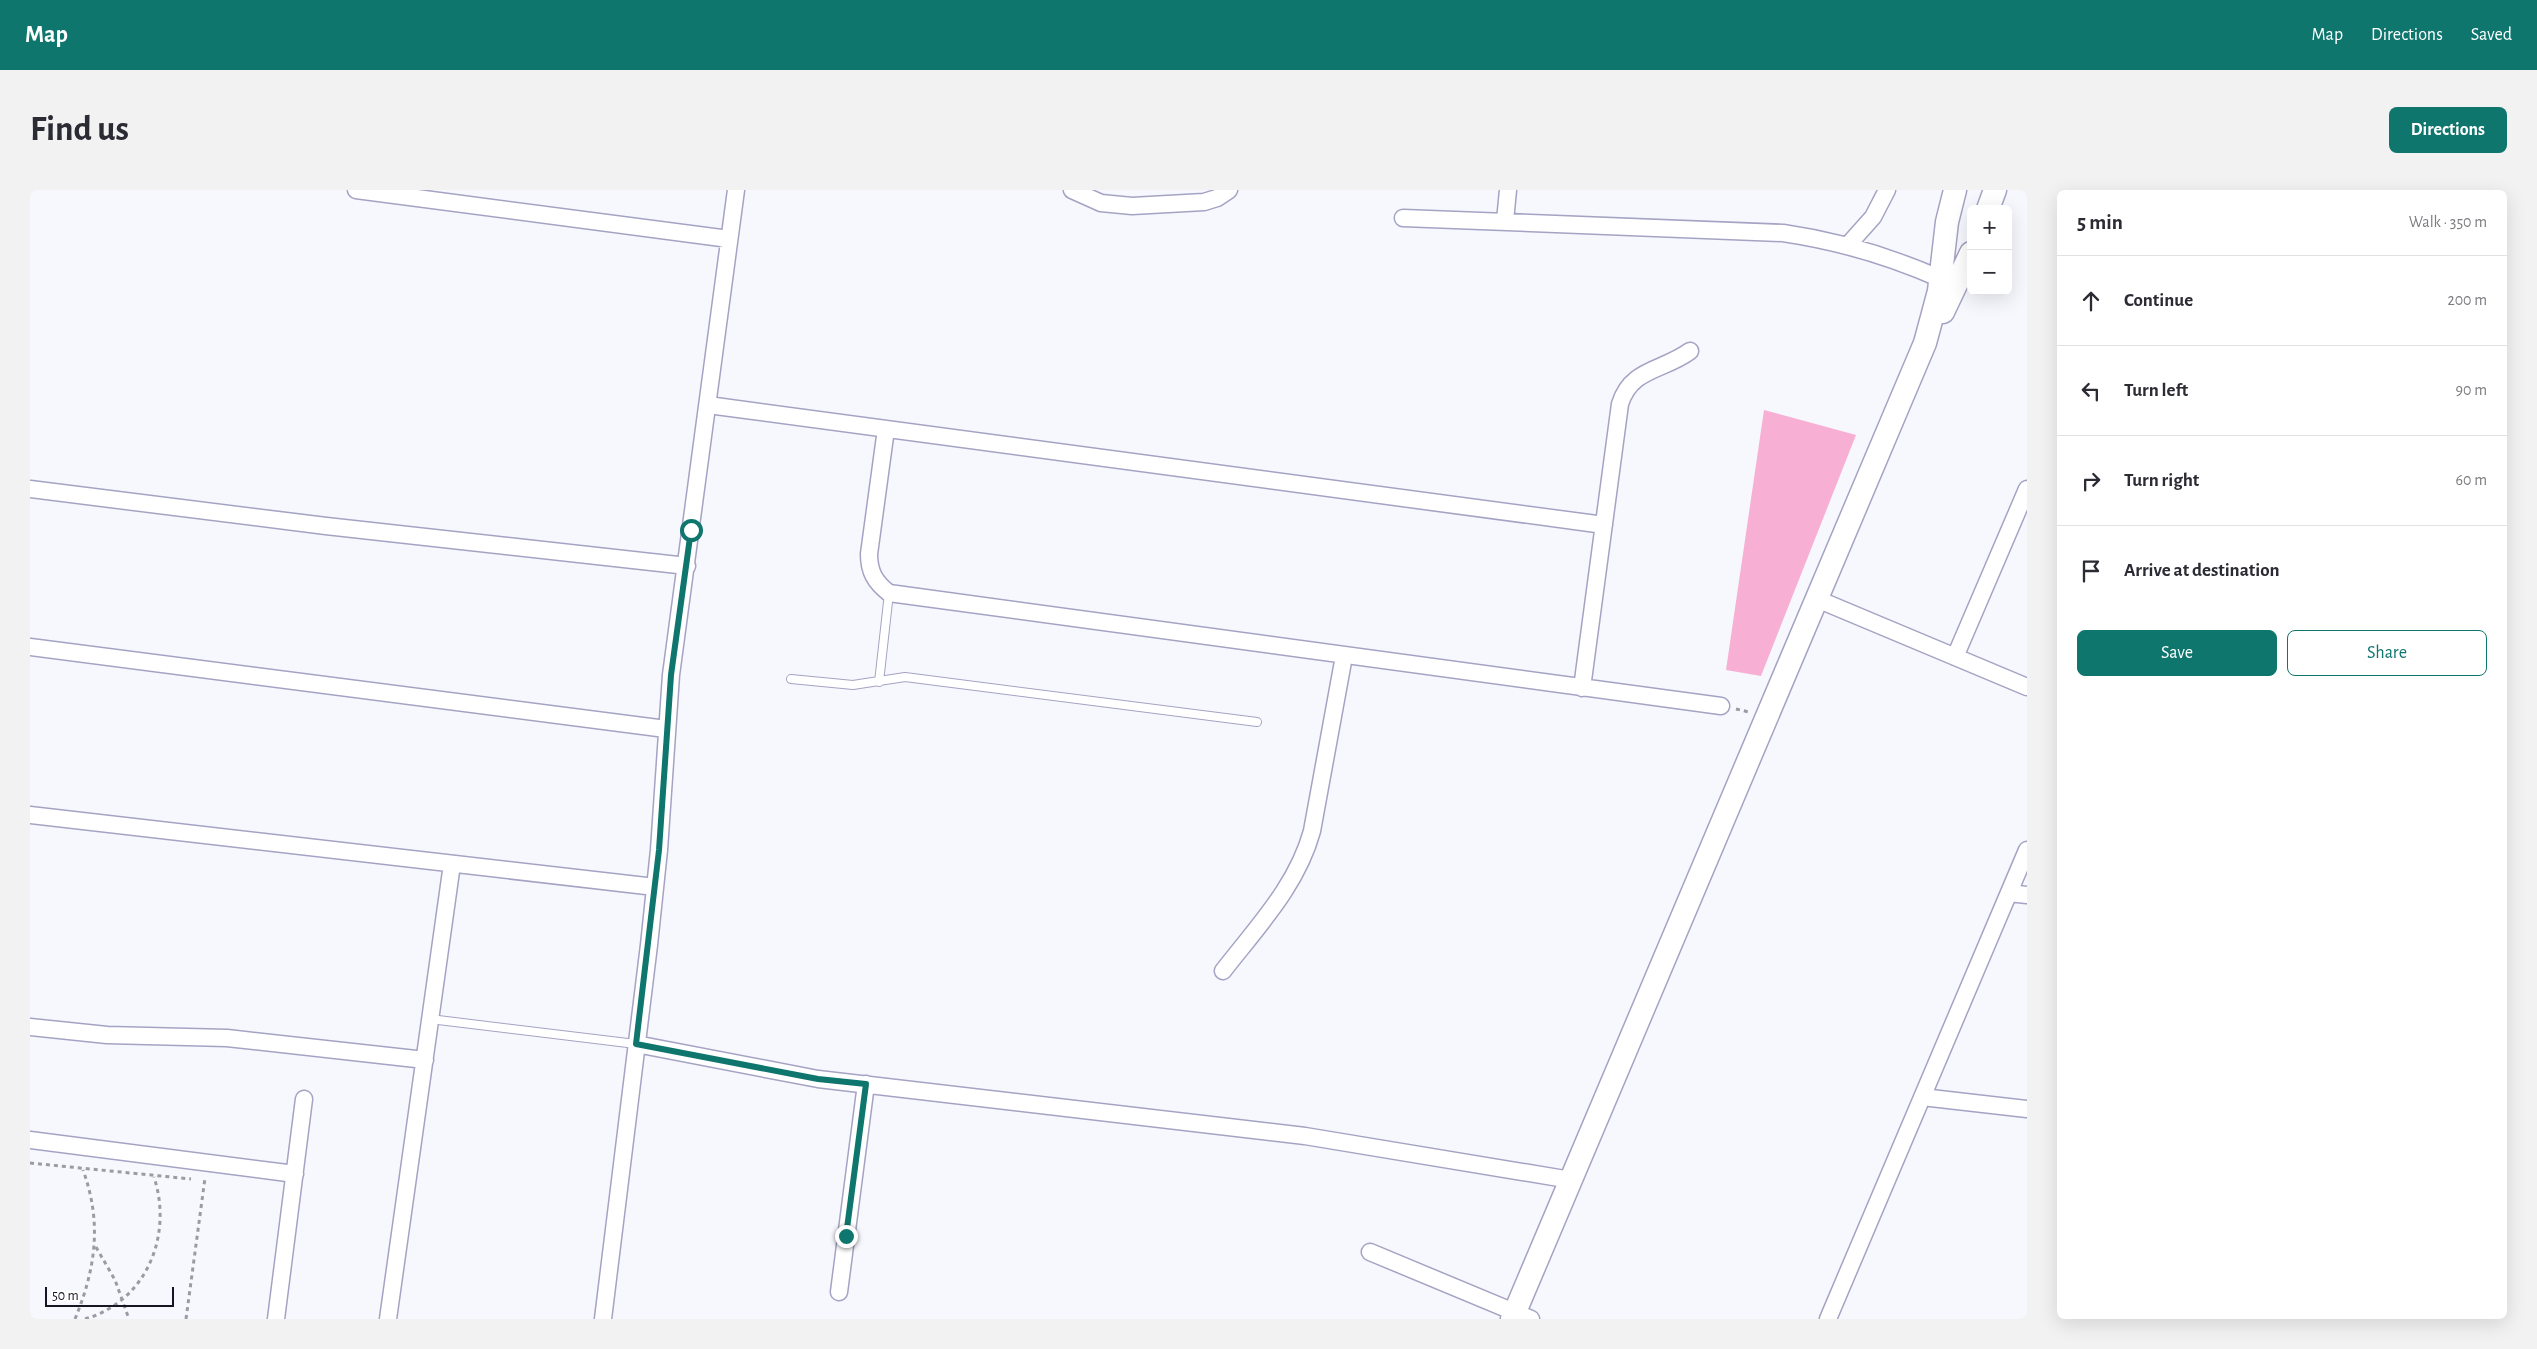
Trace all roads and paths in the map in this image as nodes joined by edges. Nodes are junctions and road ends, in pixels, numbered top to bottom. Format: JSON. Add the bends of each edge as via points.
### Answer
{"nodes":[{"id":1,"x":356,"y":190,"type":"edge"},
{"id":2,"x":736,"y":190,"type":"edge"},
{"id":3,"x":1072,"y":190,"type":"edge"},
{"id":4,"x":1230,"y":190,"type":"edge"},
{"id":5,"x":1508,"y":190,"type":"edge"},
{"id":6,"x":1887,"y":190,"type":"edge"},
{"id":7,"x":1955,"y":190,"type":"edge"},
{"id":8,"x":1995,"y":190,"type":"edge"},
{"id":9,"x":1989,"y":205,"type":"edge"},
{"id":10,"x":1403,"y":218,"type":"dead end"},
{"id":11,"x":1505,"y":221,"type":"junction"},
{"id":12,"x":729,"y":239,"type":"junction"},
{"id":13,"x":1848,"y":245,"type":"junction"},
{"id":14,"x":1967,"y":262,"type":"edge"},
{"id":15,"x":1941,"y":279,"type":"junction"},
{"id":16,"x":1925,"y":343,"type":"junction"},
{"id":17,"x":1690,"y":351,"type":"dead end"},
{"id":18,"x":708,"y":405,"type":"junction"},
{"id":19,"x":886,"y":429,"type":"junction"},
{"id":20,"x":30,"y":489,"type":"edge"},
{"id":21,"x":2027,"y":489,"type":"edge"},
{"id":22,"x":1604,"y":525,"type":"junction"},
{"id":23,"x":687,"y":566,"type":"junction"},
{"id":24,"x":889,"y":593,"type":"junction"},
{"id":25,"x":1817,"y":599,"type":"junction"},
{"id":26,"x":30,"y":647,"type":"edge"},
{"id":27,"x":1344,"y":656,"type":"junction"},
{"id":28,"x":1955,"y":657,"type":"junction"},
{"id":29,"x":791,"y":679,"type":"dead end"},
{"id":30,"x":879,"y":682,"type":"junction"},
{"id":31,"x":2027,"y":687,"type":"edge"},
{"id":32,"x":1582,"y":688,"type":"junction"},
{"id":33,"x":1722,"y":706,"type":"joint"},
{"id":34,"x":1767,"y":717,"type":"junction"},
{"id":35,"x":1257,"y":722,"type":"dead end"},
{"id":36,"x":666,"y":729,"type":"junction"},
{"id":37,"x":30,"y":814,"type":"edge"},
{"id":38,"x":2027,"y":850,"type":"edge"},
{"id":39,"x":452,"y":864,"type":"junction"},
{"id":40,"x":655,"y":887,"type":"junction"},
{"id":41,"x":2009,"y":893,"type":"junction"},
{"id":42,"x":2027,"y":895,"type":"edge"},
{"id":43,"x":1223,"y":971,"type":"dead end"},
{"id":44,"x":430,"y":1019,"type":"junction"},
{"id":45,"x":30,"y":1027,"type":"edge"},
{"id":46,"x":636,"y":1044,"type":"junction"},
{"id":47,"x":425,"y":1060,"type":"junction"},
{"id":48,"x":866,"y":1084,"type":"junction"},
{"id":49,"x":1922,"y":1097,"type":"junction"},
{"id":50,"x":304,"y":1099,"type":"dead end"},
{"id":51,"x":2027,"y":1109,"type":"edge"},
{"id":52,"x":30,"y":1140,"type":"edge"},
{"id":53,"x":30,"y":1163,"type":"edge"},
{"id":54,"x":207,"y":1163,"type":"junction"},
{"id":55,"x":83,"y":1170,"type":"junction"},
{"id":56,"x":295,"y":1174,"type":"junction"},
{"id":57,"x":154,"y":1177,"type":"junction"},
{"id":58,"x":204,"y":1180,"type":"junction"},
{"id":59,"x":1571,"y":1180,"type":"junction"},
{"id":60,"x":96,"y":1246,"type":"junction"},
{"id":61,"x":1370,"y":1252,"type":"dead end"},
{"id":62,"x":839,"y":1292,"type":"dead end"},
{"id":63,"x":123,"y":1298,"type":"junction"},
{"id":64,"x":1519,"y":1317,"type":"edge"},
{"id":65,"x":76,"y":1319,"type":"edge"},
{"id":66,"x":85,"y":1319,"type":"edge"},
{"id":67,"x":129,"y":1319,"type":"edge"},
{"id":68,"x":186,"y":1319,"type":"edge"},
{"id":69,"x":276,"y":1319,"type":"edge"},
{"id":70,"x":388,"y":1319,"type":"edge"},
{"id":71,"x":603,"y":1319,"type":"edge"},
{"id":72,"x":1828,"y":1319,"type":"edge"}],
"edges":[{"from":1,"to":12,"type":"street"},
{"from":2,"to":12,"type":"street"},
{"from":3,"to":4,"type":"street","via":[[1101,203],[1132,206],[1204,202]]},
{"from":5,"to":11,"type":"street"},
{"from":6,"to":13,"type":"street","via":[[1873,217]]},
{"from":7,"to":15,"type":"street","via":[[1946,222]]},
{"from":8,"to":9,"type":"street"},
{"from":10,"to":11,"type":"street"},
{"from":11,"to":13,"type":"street","via":[[1750,230]]},
{"from":12,"to":18,"type":"street"},
{"from":13,"to":15,"type":"street","via":[[1880,254]]},
{"from":14,"to":16,"type":"street"},
{"from":15,"to":16,"type":"street"},
{"from":16,"to":25,"type":"street"},
{"from":17,"to":22,"type":"street","via":[[1671,363],[1641,374],[1622,395]]},
{"from":18,"to":19,"type":"street"},
{"from":18,"to":23,"type":"street"},
{"from":19,"to":22,"type":"street"},
{"from":19,"to":24,"type":"street","via":[[869,566],[873,577]]},
{"from":20,"to":23,"type":"street"},
{"from":21,"to":28,"type":"street"},
{"from":22,"to":32,"type":"street"},
{"from":23,"to":36,"type":"street"},
{"from":24,"to":27,"type":"street"},
{"from":24,"to":30,"type":"lane"},
{"from":25,"to":28,"type":"street"},
{"from":25,"to":34,"type":"street"},
{"from":26,"to":36,"type":"street"},
{"from":27,"to":32,"type":"street"},
{"from":27,"to":43,"type":"street","via":[[1312,831],[1304,858],[1284,894]]},
{"from":28,"to":31,"type":"street"},
{"from":29,"to":30,"type":"lane","via":[[844,685]]},
{"from":30,"to":35,"type":"lane","via":[[905,677]]},
{"from":32,"to":33,"type":"street"},
{"from":33,"to":34,"type":"path"},
{"from":34,"to":59,"type":"street"},
{"from":36,"to":40,"type":"street"},
{"from":37,"to":39,"type":"street"},
{"from":38,"to":41,"type":"street"},
{"from":39,"to":40,"type":"street"},
{"from":39,"to":44,"type":"street"},
{"from":40,"to":46,"type":"street"},
{"from":41,"to":42,"type":"street"},
{"from":41,"to":49,"type":"street"},
{"from":44,"to":46,"type":"lane"},
{"from":44,"to":47,"type":"street"},
{"from":45,"to":47,"type":"street","via":[[107,1035],[227,1038]]},
{"from":46,"to":48,"type":"street","via":[[818,1079]]},
{"from":46,"to":71,"type":"street"},
{"from":47,"to":70,"type":"street"},
{"from":48,"to":59,"type":"street","via":[[1305,1136]]},
{"from":48,"to":62,"type":"street"},
{"from":49,"to":51,"type":"street"},
{"from":49,"to":72,"type":"street"},
{"from":50,"to":56,"type":"street"},
{"from":52,"to":54,"type":"street"},
{"from":53,"to":55,"type":"path"},
{"from":54,"to":56,"type":"street"},
{"from":54,"to":58,"type":"path"},
{"from":55,"to":57,"type":"path"},
{"from":55,"to":60,"type":"path","via":[[94,1207]]},
{"from":56,"to":69,"type":"street"},
{"from":57,"to":58,"type":"path"},
{"from":57,"to":63,"type":"path","via":[[161,1207],[158,1242],[143,1275]]},
{"from":58,"to":68,"type":"path"},
{"from":59,"to":64,"type":"street"},
{"from":60,"to":63,"type":"path"},
{"from":60,"to":65,"type":"path","via":[[89,1282]]},
{"from":61,"to":64,"type":"street"},
{"from":63,"to":66,"type":"path"},
{"from":63,"to":67,"type":"path"}]}
